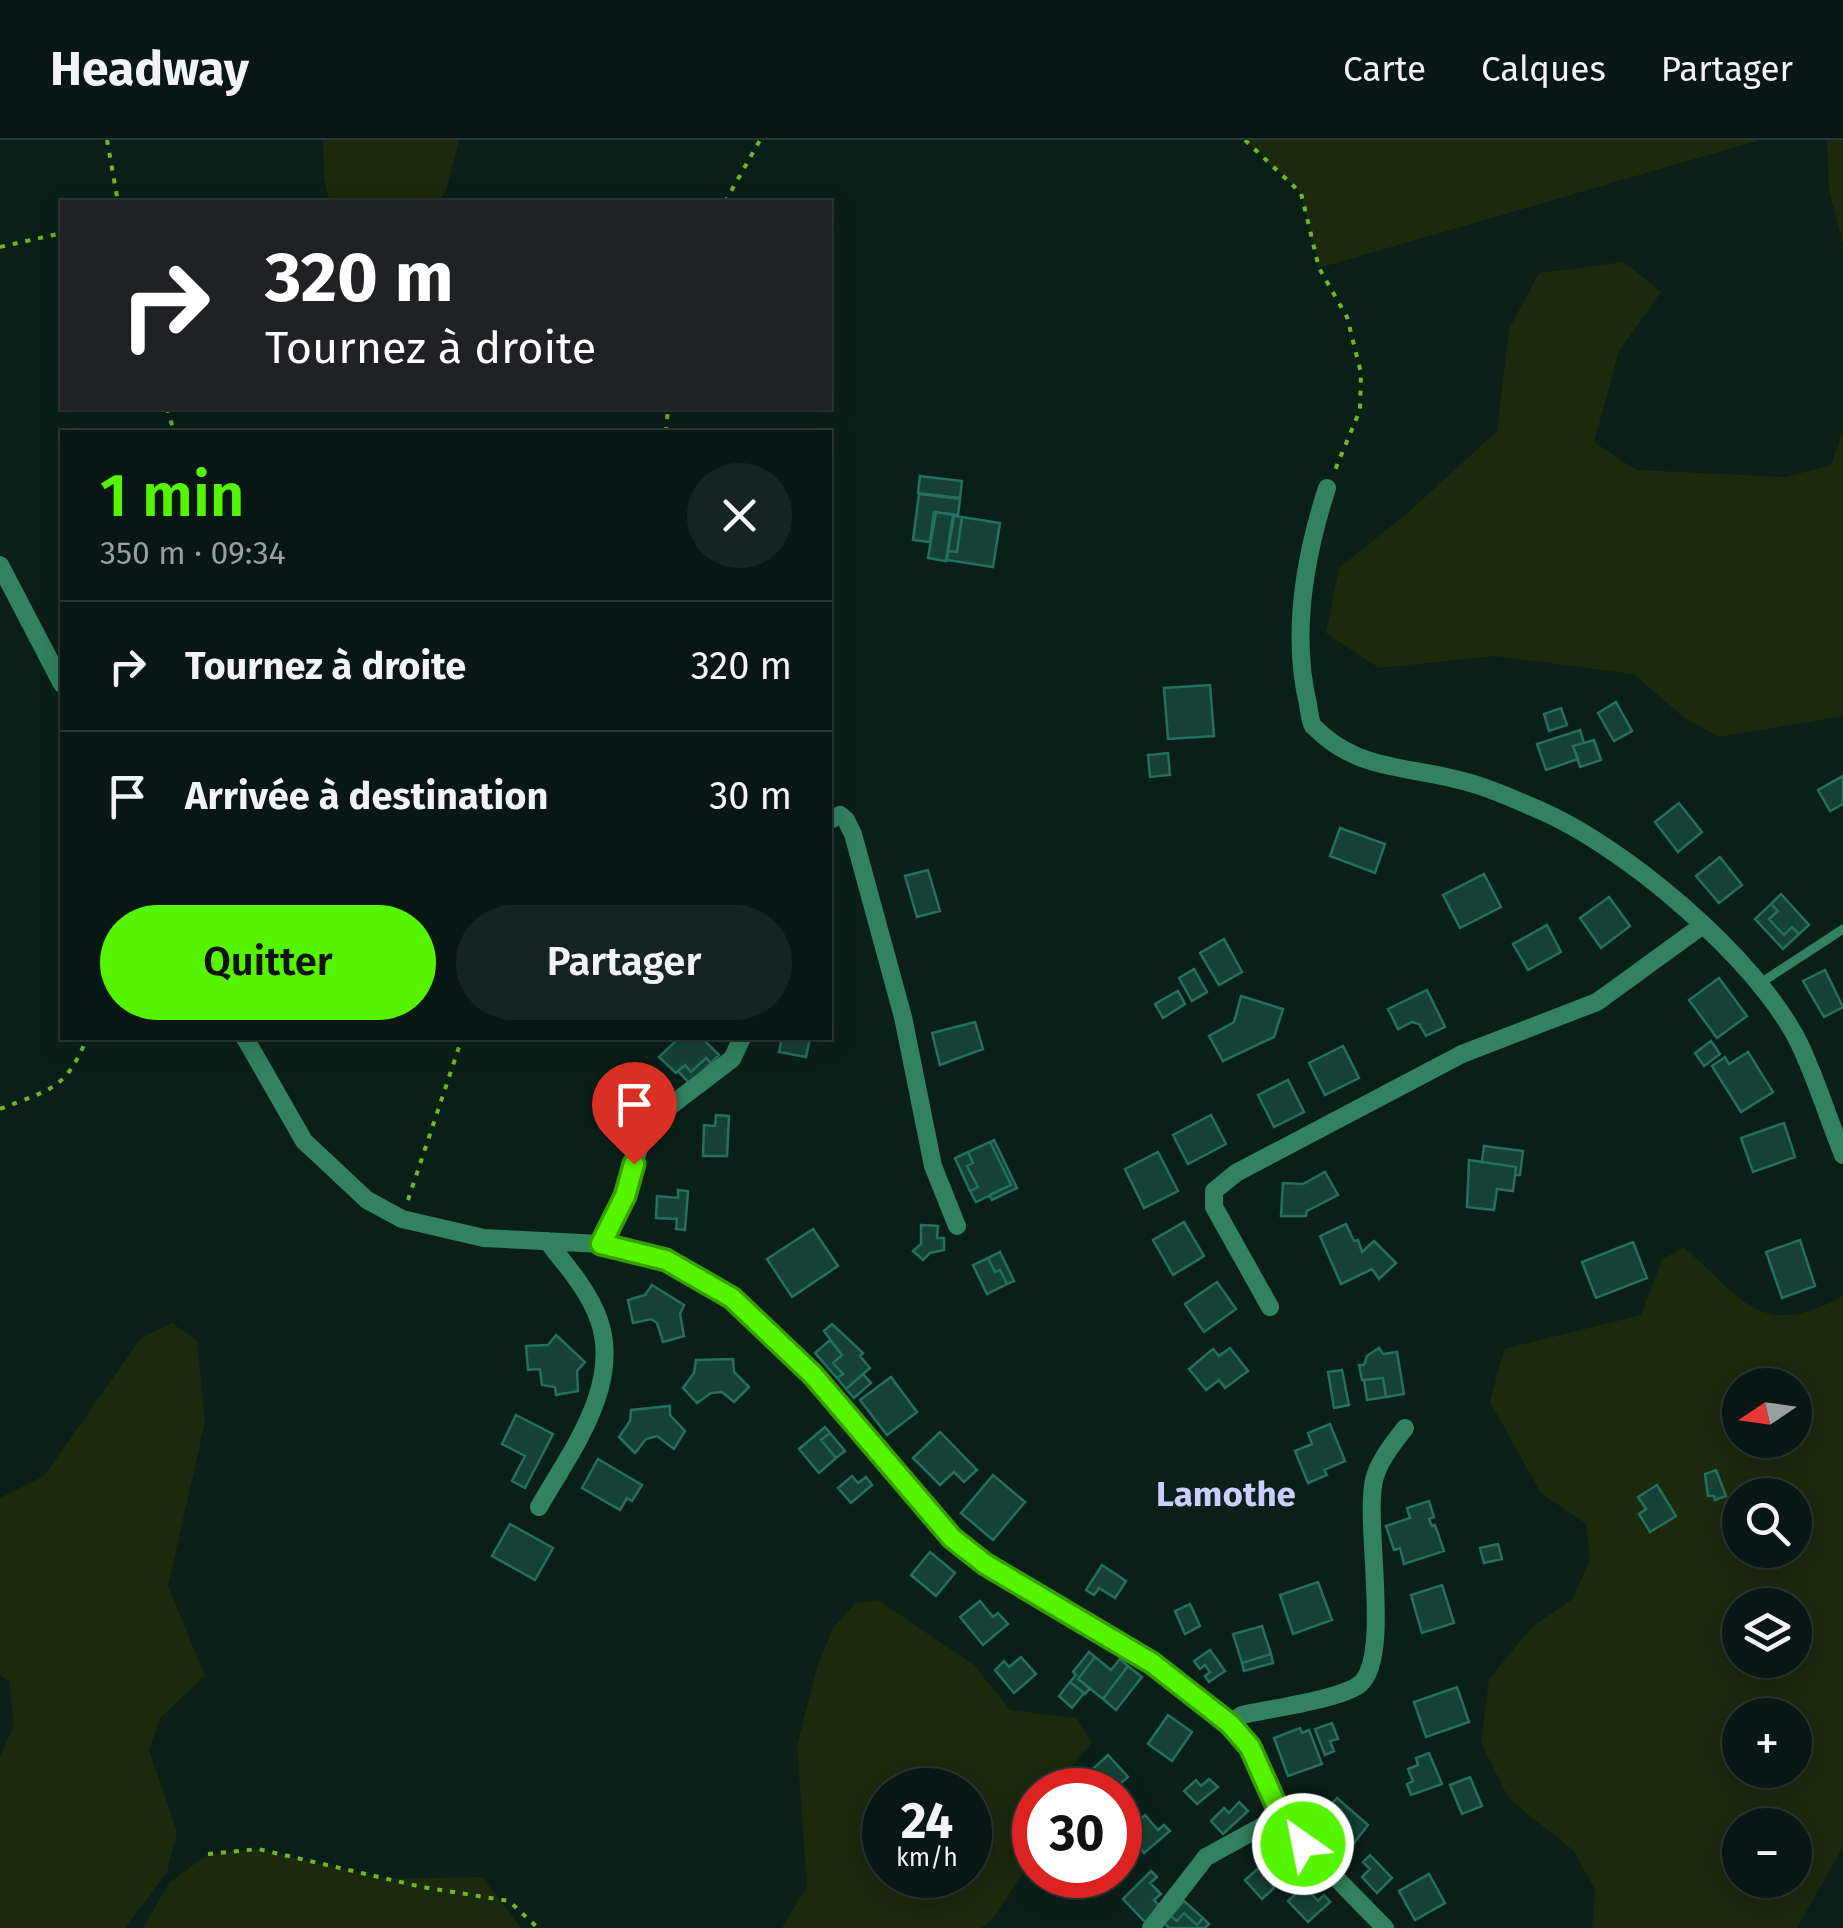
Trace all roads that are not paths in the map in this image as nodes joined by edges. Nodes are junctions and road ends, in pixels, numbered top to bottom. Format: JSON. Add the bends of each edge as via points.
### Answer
{"nodes":[{"id":1,"x":1327,"y":488,"type":"road end"},
{"id":2,"x":0,"y":565,"type":"edge"},
{"id":3,"x":60,"y":680,"type":"edge"},
{"id":4,"x":832,"y":819,"type":"edge"},
{"id":5,"x":1702,"y":926,"type":"junction"},
{"id":6,"x":1843,"y":929,"type":"edge"},
{"id":7,"x":1759,"y":984,"type":"junction"},
{"id":8,"x":246,"y":1040,"type":"edge"},
{"id":9,"x":741,"y":1040,"type":"edge"},
{"id":10,"x":1843,"y":1155,"type":"edge"},
{"id":11,"x":957,"y":1226,"type":"dead end"},
{"id":12,"x":547,"y":1241,"type":"junction"},
{"id":13,"x":601,"y":1244,"type":"junction"},
{"id":14,"x":1270,"y":1307,"type":"dead end"},
{"id":15,"x":1405,"y":1428,"type":"dead end"},
{"id":16,"x":538,"y":1508,"type":"dead end"},
{"id":17,"x":1230,"y":1724,"type":"junction"},
{"id":18,"x":1281,"y":1816,"type":"junction"},
{"id":19,"x":1151,"y":1928,"type":"edge"},
{"id":20,"x":1386,"y":1928,"type":"edge"}],
"edges":[{"from":1,"to":5,"type":"street","via":[[1301,601],[1303,683],[1313,726],[1344,753],[1459,780],[1551,815],[1650,878]]},
{"from":2,"to":3,"type":"street"},
{"from":4,"to":11,"type":"street","via":[[846,820],[852,834],[903,1017],[933,1166]]},
{"from":5,"to":7,"type":"street"},
{"from":5,"to":14,"type":"street","via":[[1597,1002],[1462,1054],[1236,1173],[1214,1192],[1214,1208]]},
{"from":6,"to":7,"type":"lane"},
{"from":7,"to":10,"type":"street","via":[[1798,1042]]},
{"from":8,"to":12,"type":"street","via":[[304,1141],[355,1190],[402,1219],[484,1238]]},
{"from":9,"to":13,"type":"street","via":[[732,1059],[644,1131],[625,1196]]},
{"from":12,"to":13,"type":"street"},
{"from":12,"to":16,"type":"street","via":[[600,1321],[605,1378],[587,1424]]},
{"from":13,"to":17,"type":"street","via":[[666,1260],[732,1298],[813,1375],[952,1538],[1152,1663]]},
{"from":15,"to":17,"type":"street","via":[[1374,1479],[1372,1666],[1360,1684],[1338,1694],[1242,1715]]},
{"from":17,"to":18,"type":"street","via":[[1250,1747]]},
{"from":18,"to":19,"type":"street","via":[[1206,1857]]},
{"from":18,"to":20,"type":"street"}]}
